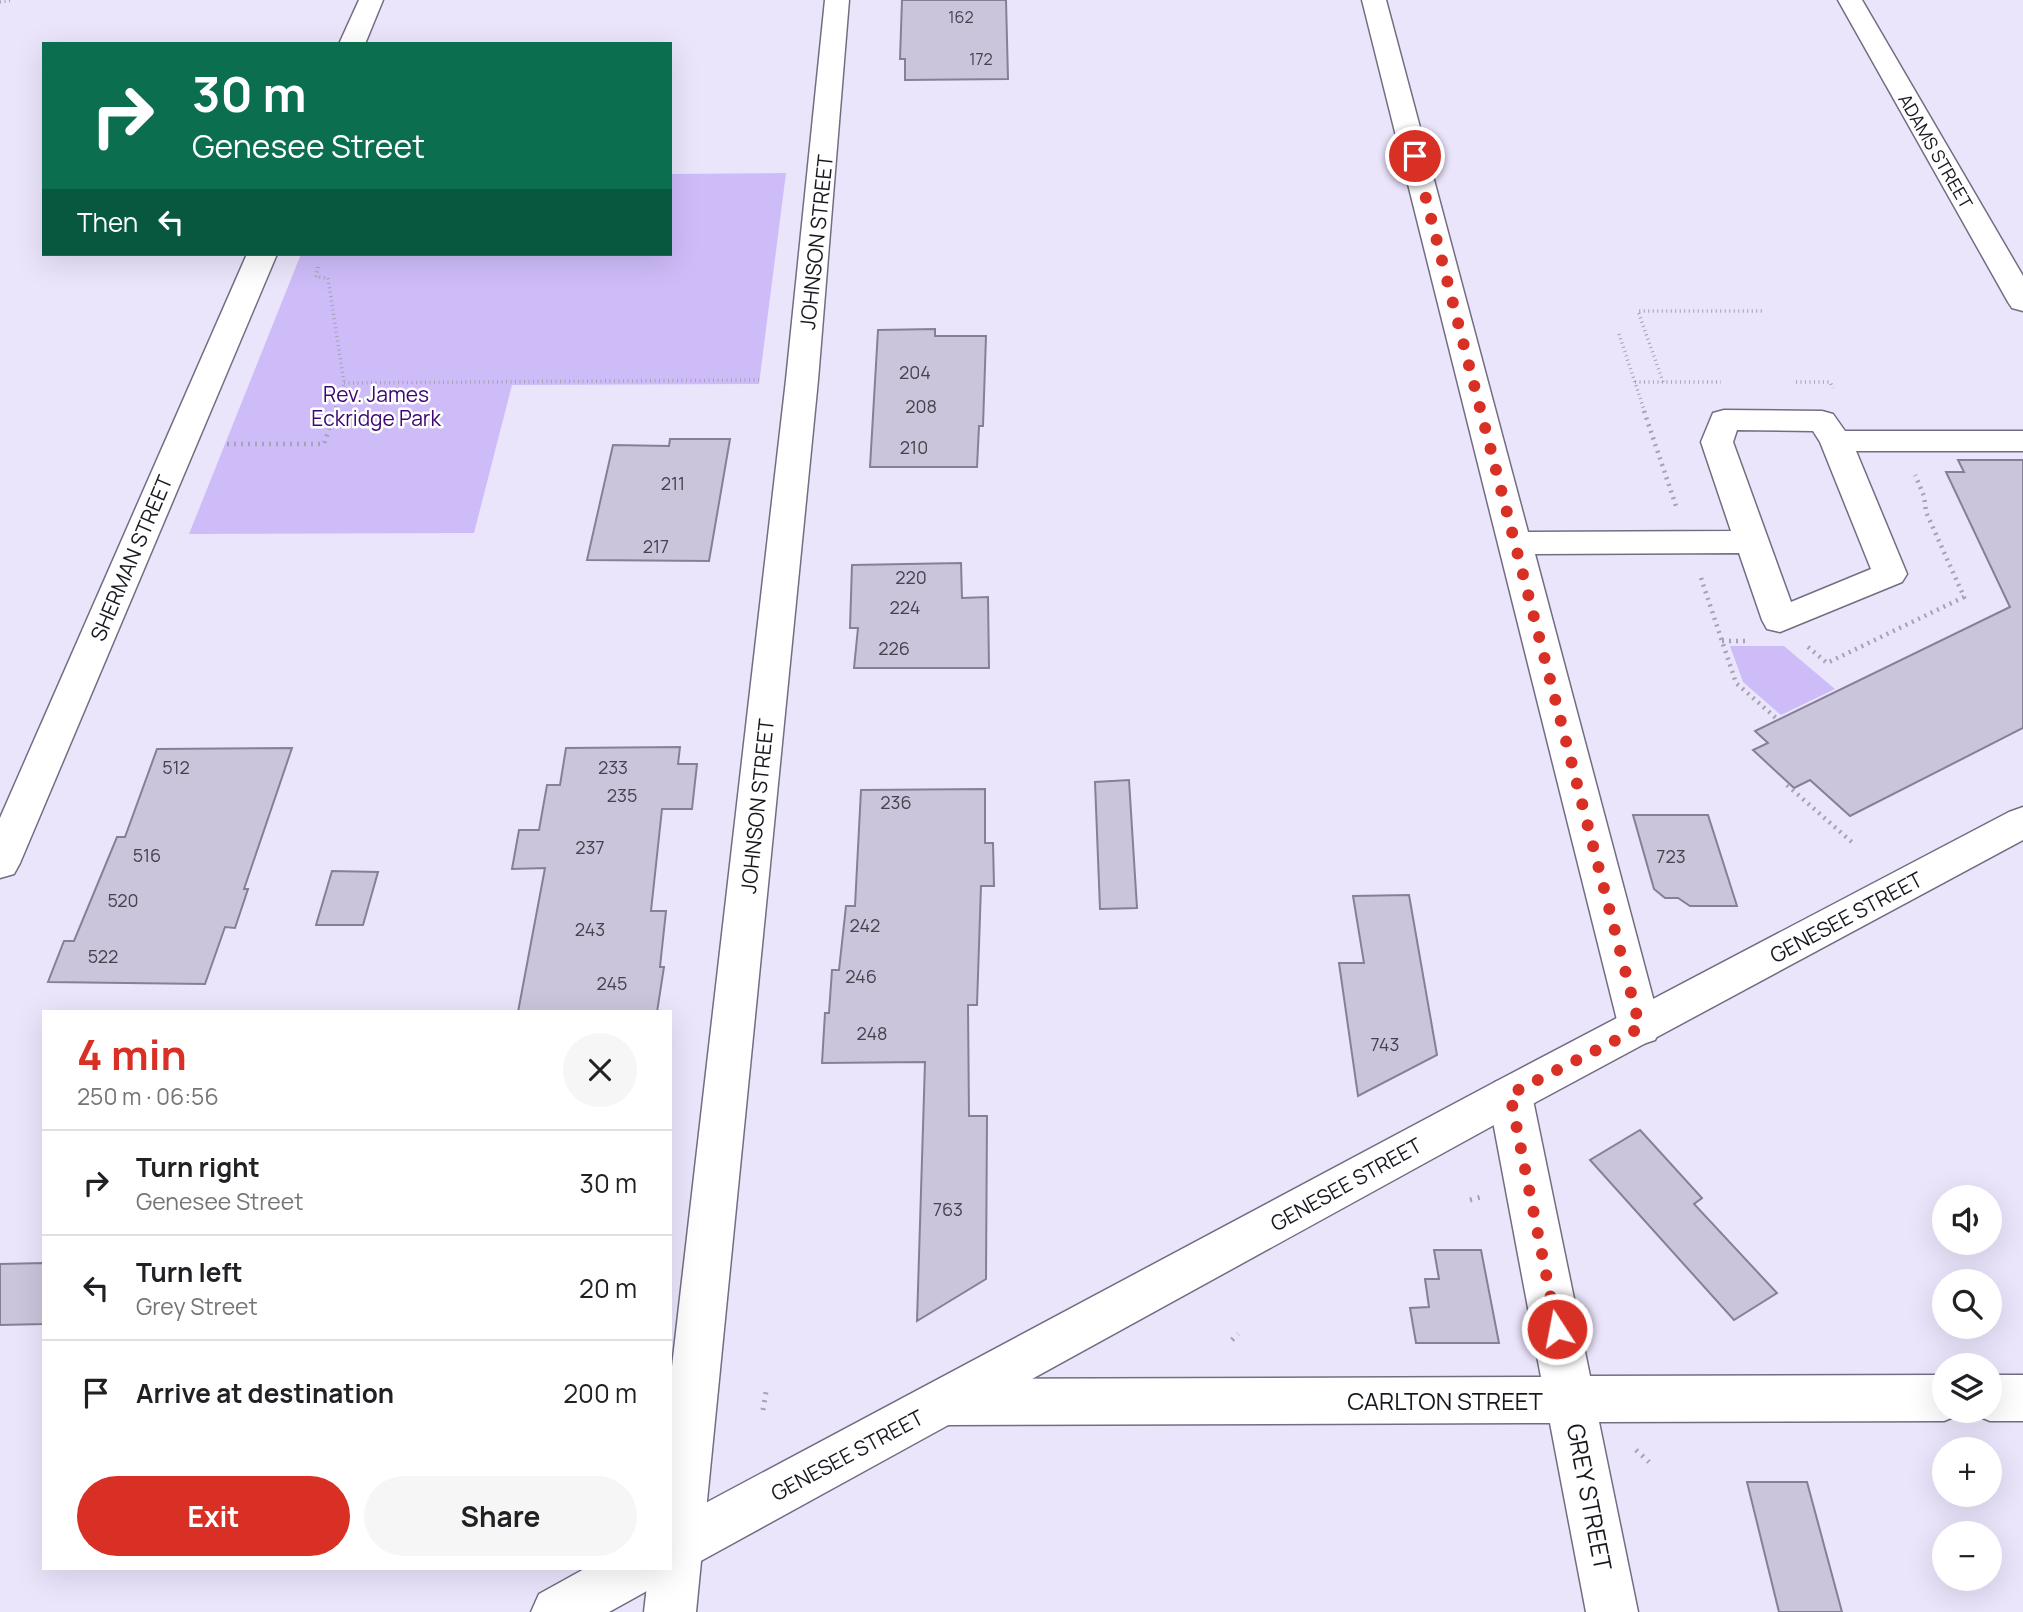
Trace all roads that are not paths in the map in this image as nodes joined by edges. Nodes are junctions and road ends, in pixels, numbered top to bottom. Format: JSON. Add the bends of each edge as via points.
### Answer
{"nodes":[{"id":1,"x":371,"y":0,"type":"edge"},
{"id":2,"x":838,"y":0,"type":"edge"},
{"id":3,"x":1374,"y":0,"type":"edge"},
{"id":4,"x":1850,"y":0,"type":"edge"},
{"id":5,"x":353,"y":42,"type":"edge"},
{"id":6,"x":261,"y":256,"type":"edge"},
{"id":7,"x":2023,"y":302,"type":"edge"},
{"id":8,"x":1836,"y":441,"type":"junction"},
{"id":9,"x":2023,"y":441,"type":"edge"},
{"id":10,"x":1752,"y":542,"type":"junction"},
{"id":11,"x":1515,"y":543,"type":"junction"},
{"id":12,"x":2023,"y":822,"type":"edge"},
{"id":13,"x":0,"y":863,"type":"edge"},
{"id":14,"x":1640,"y":1028,"type":"junction"},
{"id":15,"x":1510,"y":1094,"type":"junction"},
{"id":16,"x":1932,"y":1398,"type":"edge"},
{"id":17,"x":2002,"y":1398,"type":"edge"},
{"id":18,"x":2023,"y":1398,"type":"edge"},
{"id":19,"x":1571,"y":1400,"type":"junction"},
{"id":20,"x":945,"y":1402,"type":"junction"},
{"id":21,"x":672,"y":1471,"type":"edge"},
{"id":22,"x":672,"y":1550,"type":"edge"},
{"id":23,"x":634,"y":1570,"type":"edge"},
{"id":24,"x":664,"y":1570,"type":"edge"},
{"id":25,"x":557,"y":1612,"type":"edge"},
{"id":26,"x":670,"y":1612,"type":"edge"},
{"id":27,"x":1612,"y":1612,"type":"edge"}],
"edges":[{"from":1,"to":5,"type":"street"},
{"from":2,"to":21,"type":"street","name":"JOHNSON STREET","via":[[802,380]]},
{"from":3,"to":11,"type":"street"},
{"from":4,"to":7,"type":"street","name":"ADAMS STREET","via":[[2005,247]]},
{"from":6,"to":13,"type":"street","name":"SHERMAN STREET"},
{"from":8,"to":9,"type":"street"},
{"from":8,"to":10,"type":"street","via":[[1822,421],[1724,420],[1717,442]]},
{"from":8,"to":10,"type":"street","via":[[1890,574],[1780,620]]},
{"from":10,"to":11,"type":"street"},
{"from":11,"to":14,"type":"street"},
{"from":12,"to":14,"type":"street","name":"GENESEE STREET"},
{"from":14,"to":15,"type":"street","name":"GENESEE STREET"},
{"from":15,"to":19,"type":"street","name":"GREY STREET"},
{"from":15,"to":20,"type":"street","name":"GENESEE STREET"},
{"from":16,"to":19,"type":"street","name":"CARLTON STREET"},
{"from":17,"to":18,"type":"street"},
{"from":19,"to":20,"type":"street","name":"CARLTON STREET"},
{"from":19,"to":27,"type":"street","name":"GREY STREET"},
{"from":20,"to":22,"type":"street","name":"GENESEE STREET"},
{"from":23,"to":25,"type":"street","name":"GENESEE STREET"},
{"from":24,"to":26,"type":"street","name":"JOHNSON STREET"}]}
